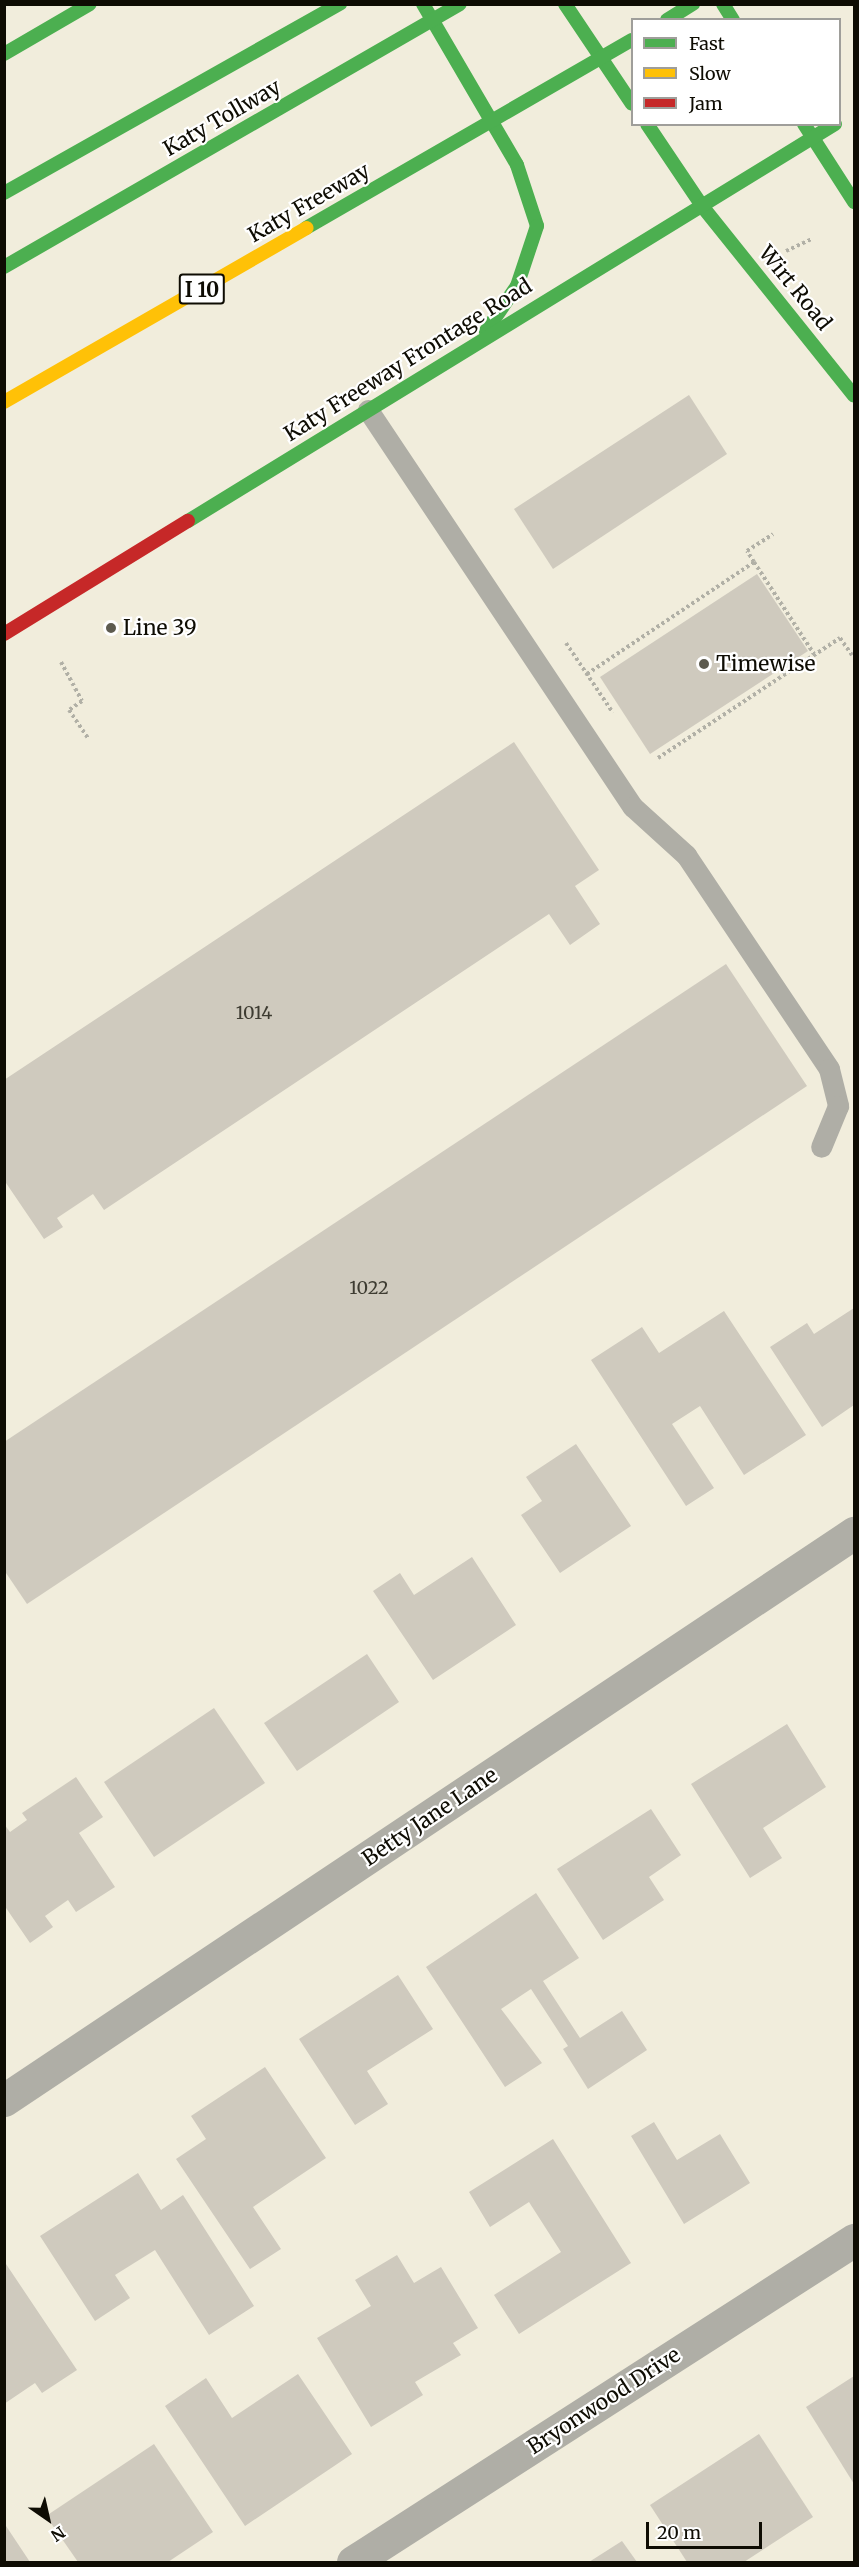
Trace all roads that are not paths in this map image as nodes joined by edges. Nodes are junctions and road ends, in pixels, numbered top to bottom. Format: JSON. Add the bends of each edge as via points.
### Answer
{"nodes":[{"id":1,"x":90,"y":4,"type":"edge"},
{"id":2,"x":340,"y":4,"type":"edge"},
{"id":3,"x":423,"y":4,"type":"edge"},
{"id":4,"x":460,"y":4,"type":"edge"},
{"id":5,"x":565,"y":4,"type":"edge"},
{"id":6,"x":693,"y":4,"type":"edge"},
{"id":7,"x":723,"y":4,"type":"edge"},
{"id":8,"x":670,"y":18,"type":"edge"},
{"id":9,"x":732,"y":18,"type":"edge"},
{"id":10,"x":631,"y":41,"type":"edge"},
{"id":11,"x":4,"y":54,"type":"edge"},
{"id":12,"x":631,"y":101,"type":"edge"},
{"id":13,"x":647,"y":126,"type":"edge"},
{"id":14,"x":805,"y":126,"type":"edge"},
{"id":15,"x":833,"y":126,"type":"edge"},
{"id":16,"x":813,"y":138,"type":"junction"},
{"id":17,"x":4,"y":194,"type":"edge"},
{"id":18,"x":855,"y":202,"type":"edge"},
{"id":19,"x":702,"y":206,"type":"junction"},
{"id":20,"x":4,"y":267,"type":"edge"},
{"id":21,"x":480,"y":340,"type":"junction"},
{"id":22,"x":855,"y":396,"type":"edge"},
{"id":23,"x":4,"y":402,"type":"edge"},
{"id":24,"x":368,"y":410,"type":"junction"},
{"id":25,"x":4,"y":634,"type":"edge"},
{"id":26,"x":821,"y":1147,"type":"dead end"},
{"id":27,"x":855,"y":1533,"type":"edge"},
{"id":28,"x":4,"y":2100,"type":"edge"},
{"id":29,"x":855,"y":2240,"type":"edge"},
{"id":30,"x":353,"y":2562,"type":"edge"}],
"edges":[{"from":1,"to":11,"type":"main road"},
{"from":2,"to":17,"type":"main road","name":"Katy Tollway"},
{"from":3,"to":21,"type":"main road","via":[[517,165],[537,226],[517,286]]},
{"from":4,"to":20,"type":"main road","name":"Katy Tollway"},
{"from":5,"to":12,"type":"main road"},
{"from":6,"to":8,"type":"main road"},
{"from":7,"to":9,"type":"main road"},
{"from":10,"to":23,"type":"main road","name":"Katy Freeway","number":"I 10"},
{"from":13,"to":19,"type":"main road","name":"Wirt Road"},
{"from":14,"to":16,"type":"main road"},
{"from":15,"to":16,"type":"main road","name":"Katy Freeway Frontage Road"},
{"from":16,"to":18,"type":"main road"},
{"from":16,"to":19,"type":"main road","name":"Katy Freeway Frontage Road"},
{"from":19,"to":21,"type":"main road","name":"Katy Freeway Frontage Road"},
{"from":19,"to":22,"type":"main road","name":"Wirt Road"},
{"from":21,"to":24,"type":"main road","name":"Katy Freeway Frontage Road"},
{"from":24,"to":25,"type":"main road","name":"Katy Freeway Frontage Road"},
{"from":24,"to":26,"type":"lane","via":[[633,807],[686,855],[829,1069],[838,1106]]},
{"from":27,"to":28,"type":"street","name":"Betty Jane Lane"},
{"from":29,"to":30,"type":"street","name":"Bryonwood Drive"}]}
